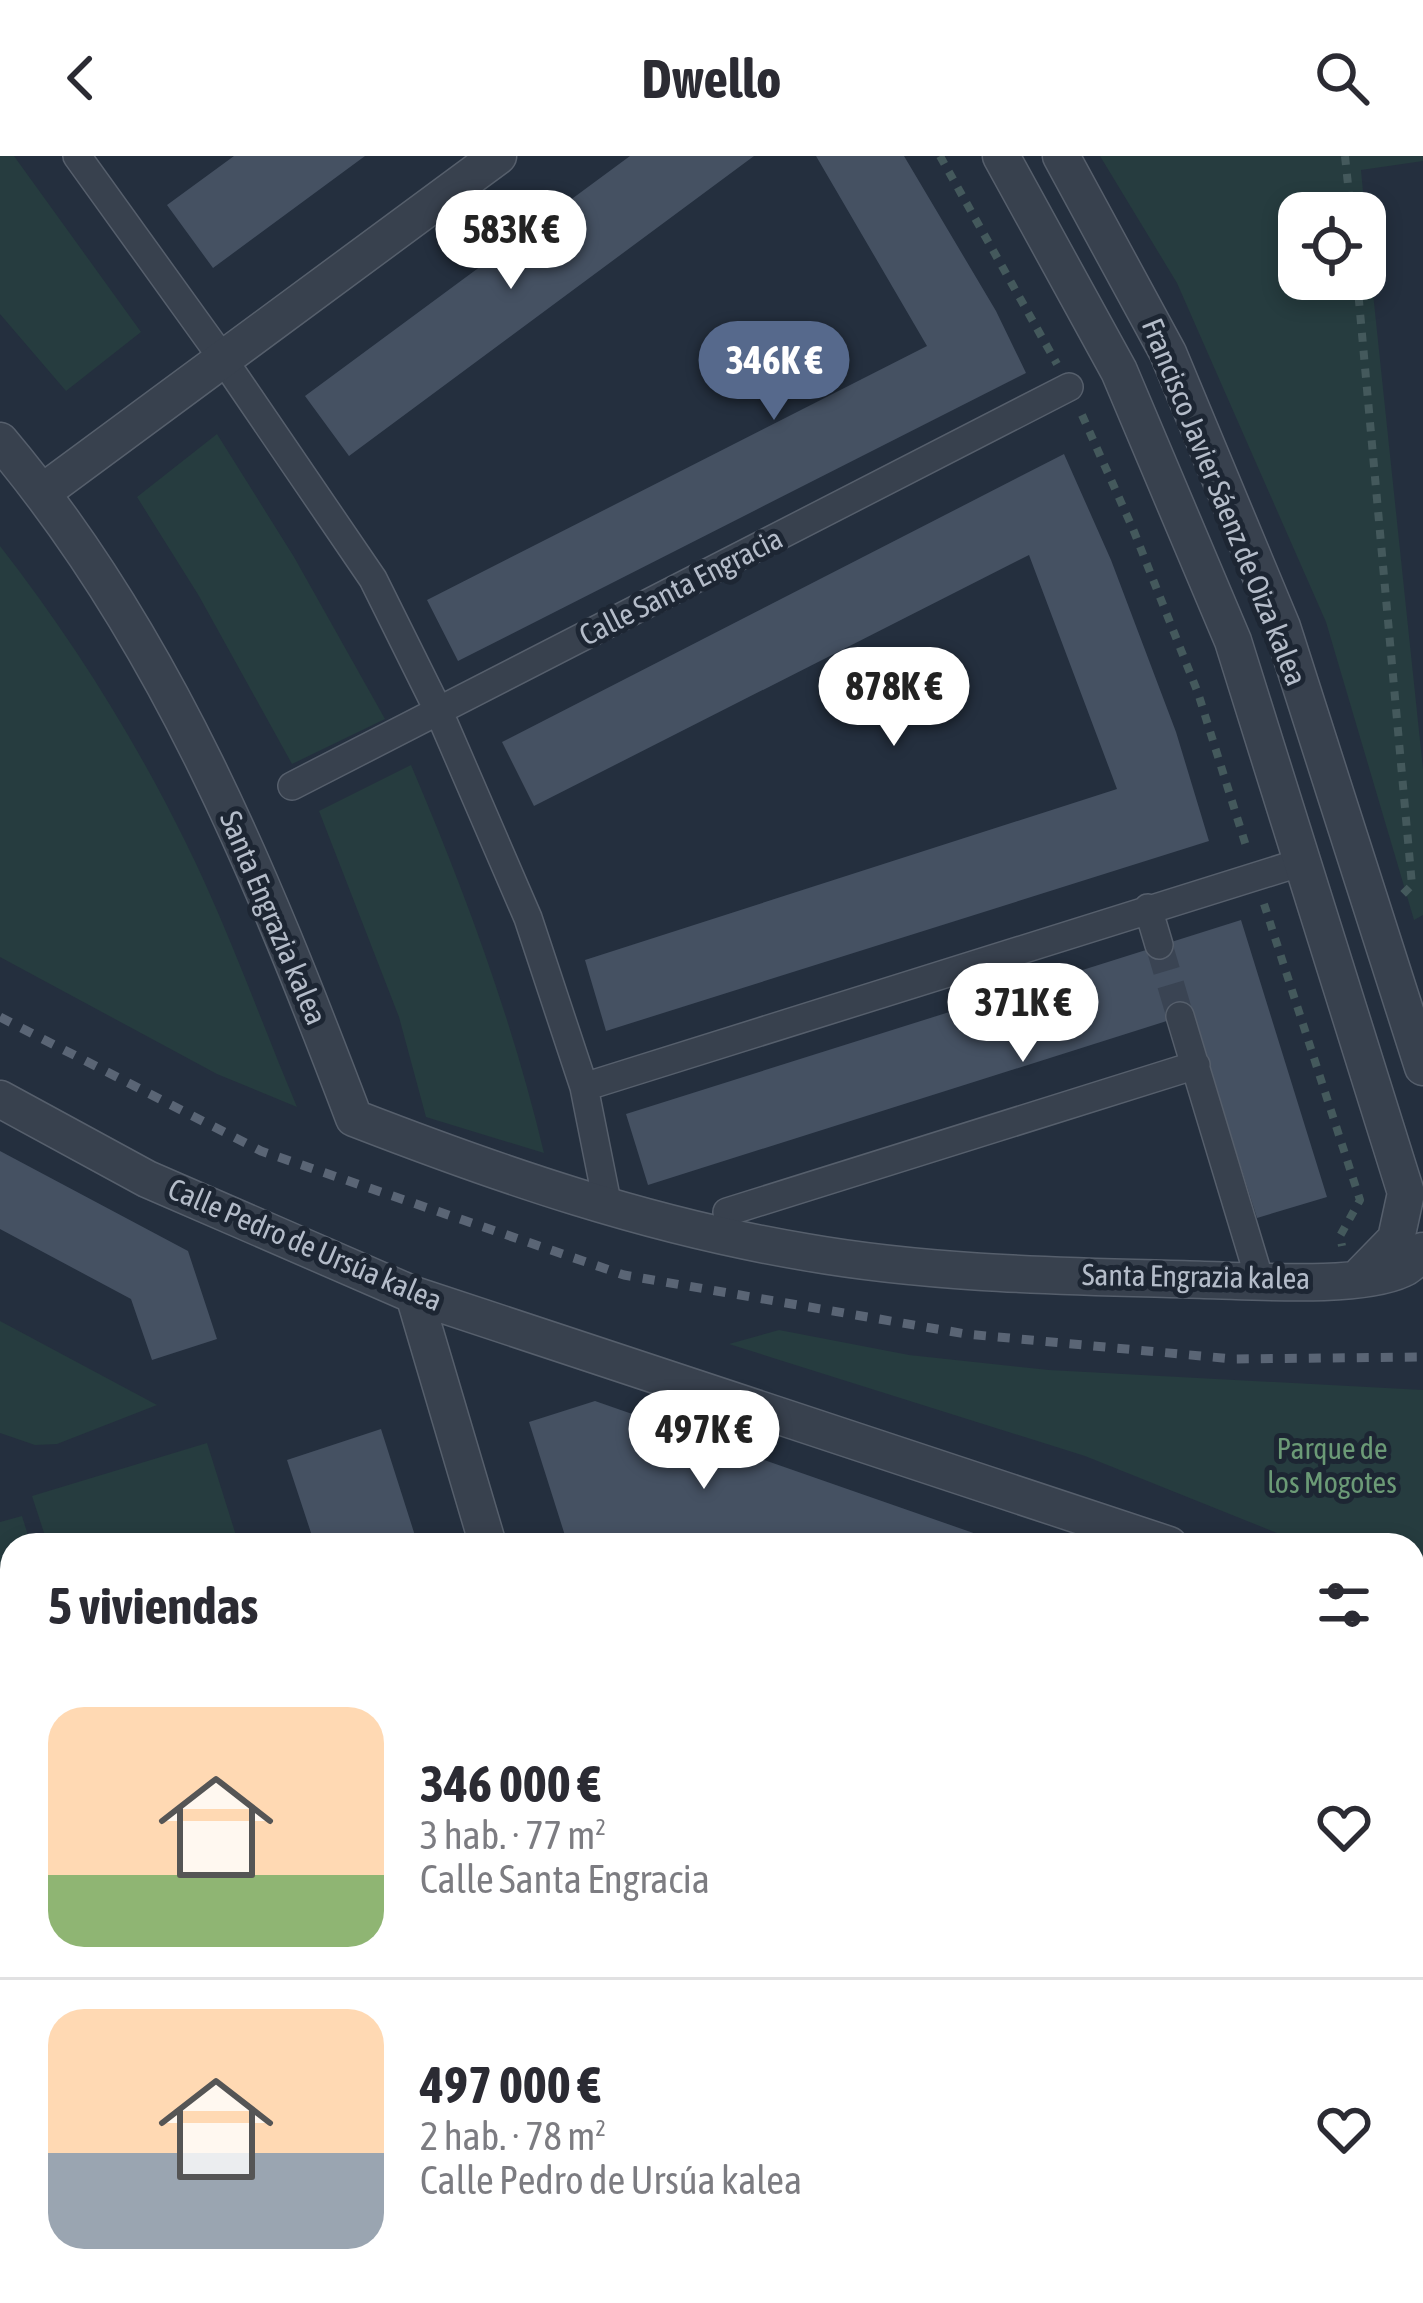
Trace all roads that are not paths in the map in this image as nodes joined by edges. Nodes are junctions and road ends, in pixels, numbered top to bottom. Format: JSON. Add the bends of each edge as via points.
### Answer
{"nodes":[{"id":1,"x":77,"y":156,"type":"edge"},
{"id":2,"x":498,"y":156,"type":"edge"},
{"id":3,"x":1001,"y":156,"type":"edge"},
{"id":4,"x":1061,"y":156,"type":"edge"},
{"id":5,"x":223,"y":359,"type":"junction"},
{"id":6,"x":1069,"y":387,"type":"road end"},
{"id":7,"x":0,"y":441,"type":"edge"},
{"id":8,"x":43,"y":492,"type":"junction"},
{"id":9,"x":439,"y":712,"type":"junction"},
{"id":10,"x":292,"y":786,"type":"dead end"},
{"id":11,"x":1302,"y":862,"type":"junction"},
{"id":12,"x":1148,"y":908,"type":"junction"},
{"id":13,"x":1159,"y":945,"type":"tunnel mouth"},
{"id":14,"x":1180,"y":1016,"type":"tunnel mouth"},
{"id":15,"x":1196,"y":1065,"type":"junction"},
{"id":16,"x":1423,"y":1067,"type":"edge"},
{"id":17,"x":584,"y":1087,"type":"junction"},
{"id":18,"x":0,"y":1099,"type":"edge"},
{"id":19,"x":608,"y":1207,"type":"junction"},
{"id":20,"x":727,"y":1212,"type":"dead end"},
{"id":21,"x":1423,"y":1251,"type":"edge"},
{"id":22,"x":1352,"y":1279,"type":"junction"},
{"id":23,"x":1260,"y":1281,"type":"junction"},
{"id":24,"x":414,"y":1295,"type":"junction"},
{"id":25,"x":484,"y":1533,"type":"edge"},
{"id":26,"x":1133,"y":1533,"type":"edge"}],
"edges":[{"from":1,"to":5,"type":"street"},
{"from":2,"to":5,"type":"street"},
{"from":3,"to":11,"type":"street","name":"Francisco Javier Sáenz de Oiza kalea","via":[[1119,370],[1233,641]]},
{"from":4,"to":16,"type":"street","name":"Francisco Javier Sáenz de Oiza kalea","via":[[1168,353],[1282,627]]},
{"from":5,"to":8,"type":"street"},
{"from":5,"to":9,"type":"street","via":[[373,579]]},
{"from":6,"to":9,"type":"street","name":"Calle Santa Engracia"},
{"from":7,"to":8,"type":"street","name":"Santa Engrazia kalea"},
{"from":8,"to":19,"type":"street","name":"Santa Engrazia kalea","via":[[142,640],[213,776],[354,1118]]},
{"from":9,"to":10,"type":"street","name":"Calle Santa Engracia"},
{"from":9,"to":17,"type":"street","via":[[528,918]]},
{"from":11,"to":12,"type":"street"},
{"from":11,"to":22,"type":"street","name":"Francisco Javier Sáenz de Oiza kalea","via":[[1406,1192],[1396,1239]]},
{"from":12,"to":13,"type":"street"},
{"from":12,"to":17,"type":"street"},
{"from":14,"to":15,"type":"street"},
{"from":15,"to":20,"type":"street"},
{"from":15,"to":23,"type":"street"},
{"from":17,"to":19,"type":"street"},
{"from":18,"to":24,"type":"street","name":"Calle Pedro de Ursúa kalea","via":[[147,1180]]},
{"from":19,"to":23,"type":"street","name":"Santa Engrazia kalea","via":[[807,1253],[952,1269]]},
{"from":21,"to":22,"type":"street","via":[[1403,1269]]},
{"from":22,"to":23,"type":"street","name":"Santa Engrazia kalea"},
{"from":24,"to":25,"type":"street"},
{"from":24,"to":26,"type":"street","name":"Calle Pedro de Ursúa kalea"}]}
